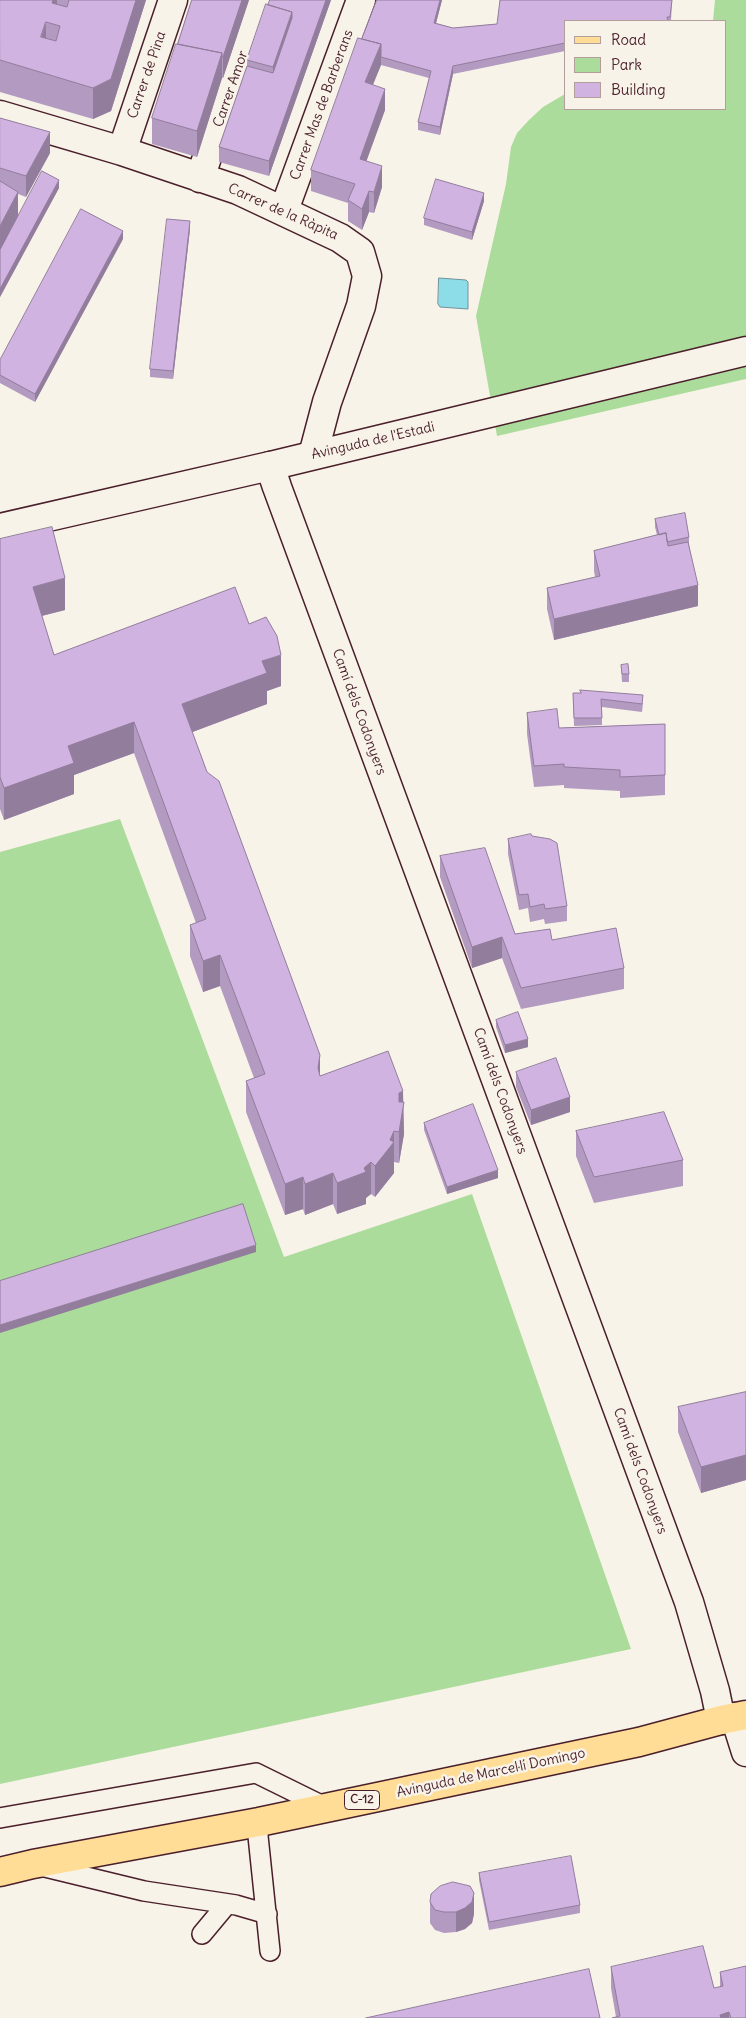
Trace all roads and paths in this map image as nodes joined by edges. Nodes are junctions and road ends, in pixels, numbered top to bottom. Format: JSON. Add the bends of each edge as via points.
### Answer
{"nodes":[{"id":1,"x":173,"y":0,"type":"edge"},
{"id":2,"x":261,"y":0,"type":"edge"},
{"id":3,"x":361,"y":0,"type":"edge"},
{"id":4,"x":0,"y":115,"type":"edge"},
{"id":5,"x":122,"y":151,"type":"junction"},
{"id":6,"x":200,"y":178,"type":"junction"},
{"id":7,"x":284,"y":210,"type":"junction"},
{"id":8,"x":746,"y":351,"type":"edge"},
{"id":9,"x":313,"y":455,"type":"junction"},
{"id":10,"x":270,"y":466,"type":"junction"},
{"id":11,"x":0,"y":528,"type":"edge"},
{"id":12,"x":734,"y":1717,"type":"edge"},
{"id":13,"x":746,"y":1752,"type":"edge"},
{"id":14,"x":328,"y":1808,"type":"junction"},
{"id":15,"x":0,"y":1818,"type":"edge"},
{"id":16,"x":259,"y":1822,"type":"junction"},
{"id":17,"x":33,"y":1864,"type":"junction"},
{"id":18,"x":0,"y":1872,"type":"edge"},
{"id":19,"x":227,"y":1904,"type":"junction"},
{"id":20,"x":267,"y":1914,"type":"junction"},
{"id":21,"x":202,"y":1934,"type":"dead end"},
{"id":22,"x":270,"y":1951,"type":"dead end"}],
"edges":[{"from":1,"to":5,"type":"street","name":"Carrer de Pina"},
{"from":2,"to":6,"type":"street","name":"Carrer Amor"},
{"from":3,"to":7,"type":"street","name":"Carrer Mas de Barberans"},
{"from":4,"to":5,"type":"street","name":"Carrer de la Ràpita"},
{"from":5,"to":6,"type":"street","name":"Carrer de la Ràpita"},
{"from":6,"to":7,"type":"street","name":"Carrer de la Ràpita"},
{"from":7,"to":9,"type":"street","name":"Carrer de la Ràpita","via":[[340,238],[360,252],[367,276],[361,306],[327,402]]},
{"from":8,"to":9,"type":"street","name":"Avinguda de l'Estadi"},
{"from":9,"to":10,"type":"street","name":"Avinguda de l'Estadi"},
{"from":10,"to":11,"type":"street","name":"Avinguda de l'Estadi"},
{"from":10,"to":12,"type":"street","name":"Camí dels Codonyers","via":[[688,1602],[715,1691]]},
{"from":12,"to":13,"type":"street","name":"Camí dels Codonyers"},
{"from":12,"to":14,"type":"main road","name":"Avinguda de Marcel·lí Domingo","number":"C-12","via":[[639,1742]]},
{"from":14,"to":15,"type":"lane","via":[[256,1773]]},
{"from":14,"to":16,"type":"main road","name":"Avinguda de Marcel·lí Domingo","number":"C-12"},
{"from":16,"to":17,"type":"main road","name":"Avinguda de Marcel·lí Domingo","number":"C-12"},
{"from":16,"to":20,"type":"lane"},
{"from":17,"to":18,"type":"main road","name":"Avinguda de Marcel·lí Domingo","number":"C-12"},
{"from":17,"to":19,"type":"lane","via":[[144,1891]]},
{"from":19,"to":20,"type":"lane"},
{"from":19,"to":21,"type":"lane"},
{"from":20,"to":22,"type":"lane"}]}
